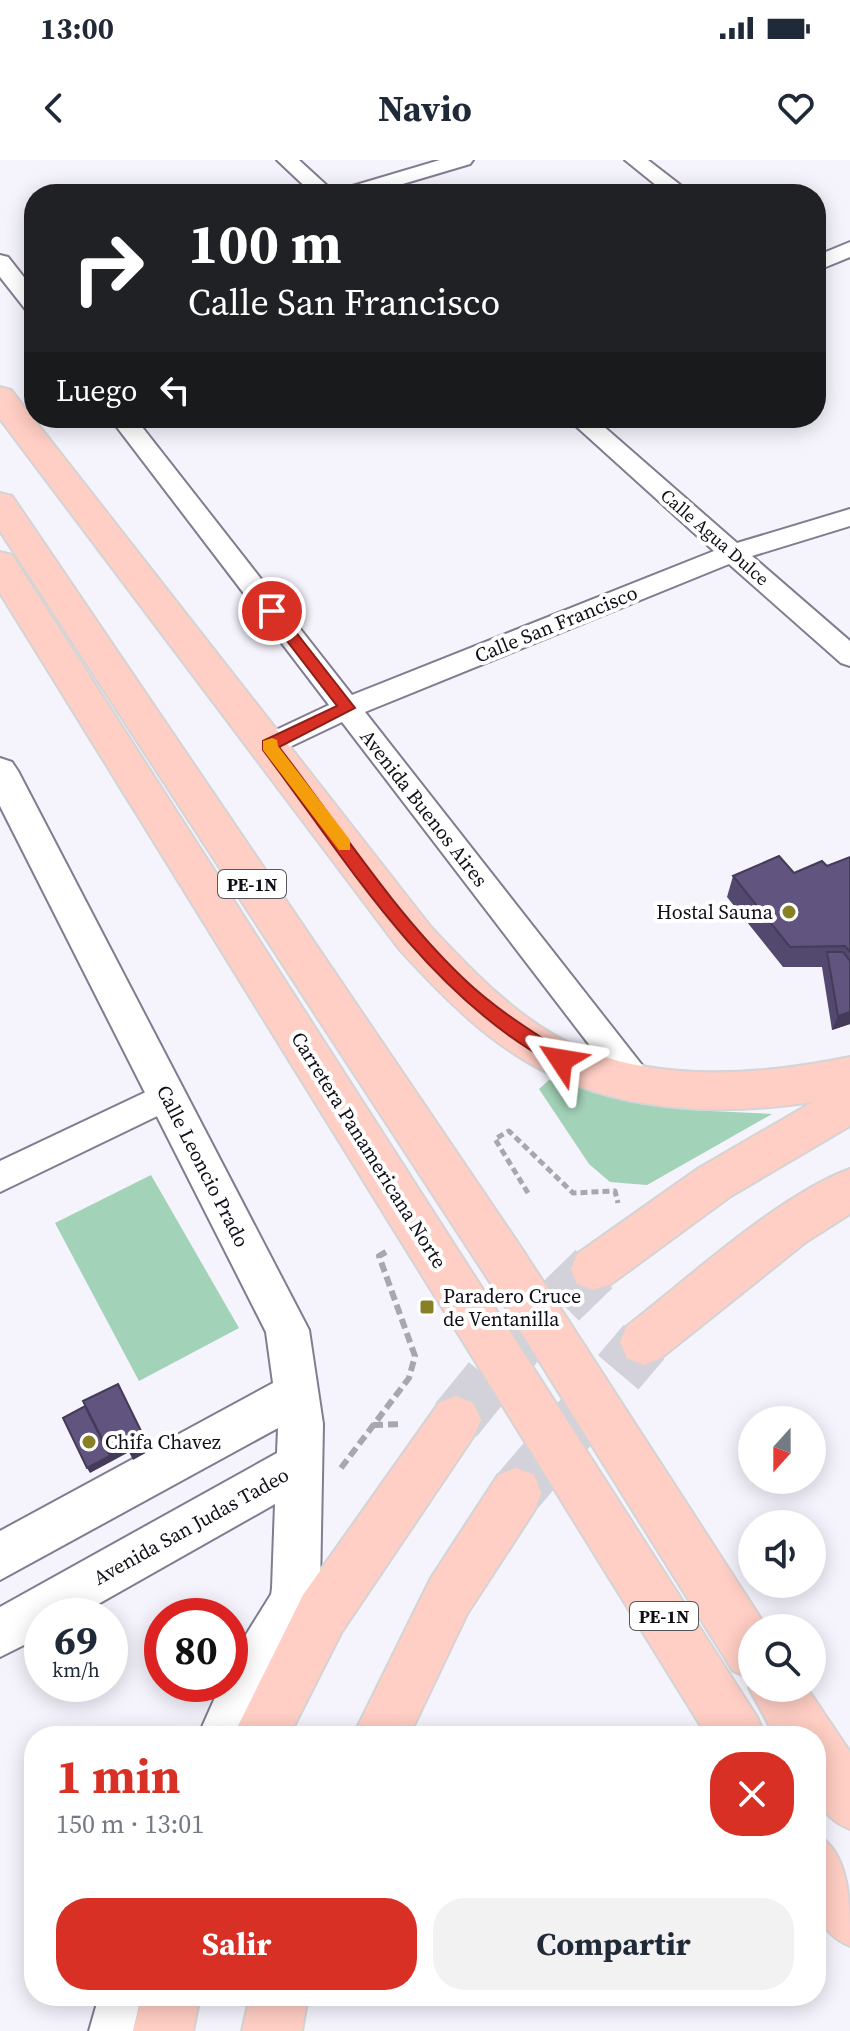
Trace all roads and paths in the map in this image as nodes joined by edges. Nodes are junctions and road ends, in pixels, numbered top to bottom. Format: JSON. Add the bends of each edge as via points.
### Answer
{"nodes":[{"id":1,"x":287,"y":160,"type":"edge"},
{"id":2,"x":463,"y":160,"type":"edge"},
{"id":3,"x":635,"y":160,"type":"edge"},
{"id":4,"x":314,"y":184,"type":"edge"},
{"id":5,"x":380,"y":184,"type":"edge"},
{"id":6,"x":667,"y":184,"type":"edge"},
{"id":7,"x":850,"y":249,"type":"edge"},
{"id":8,"x":826,"y":260,"type":"edge"},
{"id":9,"x":0,"y":262,"type":"edge"},
{"id":10,"x":24,"y":292,"type":"edge"},
{"id":11,"x":0,"y":397,"type":"edge"},
{"id":12,"x":130,"y":428,"type":"edge"},
{"id":13,"x":590,"y":428,"type":"edge"},
{"id":14,"x":0,"y":504,"type":"edge"},
{"id":15,"x":850,"y":517,"type":"edge"},
{"id":16,"x":733,"y":553,"type":"junction"},
{"id":17,"x":0,"y":564,"type":"edge"},
{"id":18,"x":850,"y":656,"type":"edge"},
{"id":19,"x":347,"y":708,"type":"junction"},
{"id":20,"x":269,"y":745,"type":"junction"},
{"id":21,"x":0,"y":771,"type":"edge"},
{"id":22,"x":850,"y":1076,"type":"edge"},
{"id":23,"x":638,"y":1084,"type":"junction"},
{"id":24,"x":167,"y":1096,"type":"junction"},
{"id":25,"x":850,"y":1103,"type":"edge"},
{"id":26,"x":0,"y":1177,"type":"edge"},
{"id":27,"x":850,"y":1189,"type":"edge"},
{"id":28,"x":615,"y":1191,"type":"dead end"},
{"id":29,"x":528,"y":1193,"type":"dead end"},
{"id":30,"x":400,"y":1259,"type":"dead end"},
{"id":31,"x":594,"y":1269,"type":"tunnel mouth"},
{"id":32,"x":644,"y":1342,"type":"tunnel mouth"},
{"id":33,"x":298,"y":1393,"type":"junction"},
{"id":34,"x":456,"y":1420,"type":"tunnel mouth"},
{"id":35,"x":317,"y":1471,"type":"junction"},
{"id":36,"x":516,"y":1493,"type":"tunnel mouth"},
{"id":37,"x":0,"y":1557,"type":"edge"},
{"id":38,"x":296,"y":1588,"type":"junction"},
{"id":39,"x":738,"y":1630,"type":"edge"},
{"id":40,"x":0,"y":1633,"type":"edge"},
{"id":41,"x":283,"y":1686,"type":"junction"},
{"id":42,"x":785,"y":1702,"type":"edge"},
{"id":43,"x":222,"y":1726,"type":"edge"},
{"id":44,"x":265,"y":1726,"type":"edge"},
{"id":45,"x":385,"y":1726,"type":"edge"},
{"id":46,"x":732,"y":1726,"type":"edge"},
{"id":47,"x":801,"y":1726,"type":"edge"},
{"id":48,"x":826,"y":1764,"type":"edge"},
{"id":49,"x":850,"y":1801,"type":"edge"},
{"id":50,"x":826,"y":1878,"type":"edge"},
{"id":51,"x":850,"y":1917,"type":"edge"},
{"id":52,"x":117,"y":2006,"type":"edge"},
{"id":53,"x":169,"y":2006,"type":"edge"},
{"id":54,"x":277,"y":2006,"type":"edge"},
{"id":55,"x":111,"y":2031,"type":"edge"},
{"id":56,"x":163,"y":2031,"type":"edge"},
{"id":57,"x":272,"y":2031,"type":"edge"}],
"edges":[{"from":1,"to":4,"type":"street"},
{"from":2,"to":5,"type":"street"},
{"from":3,"to":6,"type":"street"},
{"from":7,"to":8,"type":"street"},
{"from":9,"to":10,"type":"street"},
{"from":11,"to":20,"type":"highway"},
{"from":12,"to":19,"type":"street","name":"Avenida Buenos Aires"},
{"from":13,"to":16,"type":"street","name":"Calle Agua Dulce"},
{"from":14,"to":39,"type":"highway","number":"PE-1N","via":[[505,1264]]},
{"from":15,"to":16,"type":"street","name":"Calle San Francisco"},
{"from":16,"to":18,"type":"street","name":"Calle Agua Dulce"},
{"from":16,"to":19,"type":"street","name":"Calle San Francisco"},
{"from":17,"to":46,"type":"highway","name":"Carretera Panamericana Norte","number":"PE-1N"},
{"from":19,"to":20,"type":"street","name":"Calle San Francisco"},
{"from":19,"to":23,"type":"street","name":"Avenida Buenos Aires"},
{"from":20,"to":23,"type":"highway","via":[[415,938],[457,984],[561,1060]]},
{"from":21,"to":24,"type":"street","name":"Calle Leoncio Prado"},
{"from":22,"to":23,"type":"highway","via":[[799,1087],[711,1093]]},
{"from":24,"to":26,"type":"street"},
{"from":24,"to":33,"type":"street","name":"Calle Leoncio Prado","via":[[287,1330]]},
{"from":25,"to":31,"type":"highway","via":[[715,1182]]},
{"from":27,"to":32,"type":"highway","via":[[790,1227]]},
{"from":28,"to":29,"type":"path","via":[[573,1193],[509,1131],[495,1139]]},
{"from":30,"to":35,"type":"path","via":[[392,1248],[379,1256],[415,1356],[409,1378]]},
{"from":33,"to":35,"type":"street","name":"Calle Leoncio Prado"},
{"from":33,"to":37,"type":"street"},
{"from":34,"to":41,"type":"highway","via":[[322,1614]]},
{"from":35,"to":38,"type":"street","name":"Calle Leoncio Prado"},
{"from":35,"to":40,"type":"street","name":"Avenida San Judas Tadeo"},
{"from":36,"to":45,"type":"highway","via":[[449,1596]]},
{"from":38,"to":41,"type":"street","name":"Calle Leoncio Prado"},
{"from":38,"to":43,"type":"street","via":[[248,1668]]},
{"from":41,"to":44,"type":"highway"},
{"from":42,"to":47,"type":"highway"},
{"from":48,"to":49,"type":"highway"},
{"from":50,"to":51,"type":"highway"},
{"from":52,"to":55,"type":"street"},
{"from":53,"to":56,"type":"highway"},
{"from":54,"to":57,"type":"highway"}]}
